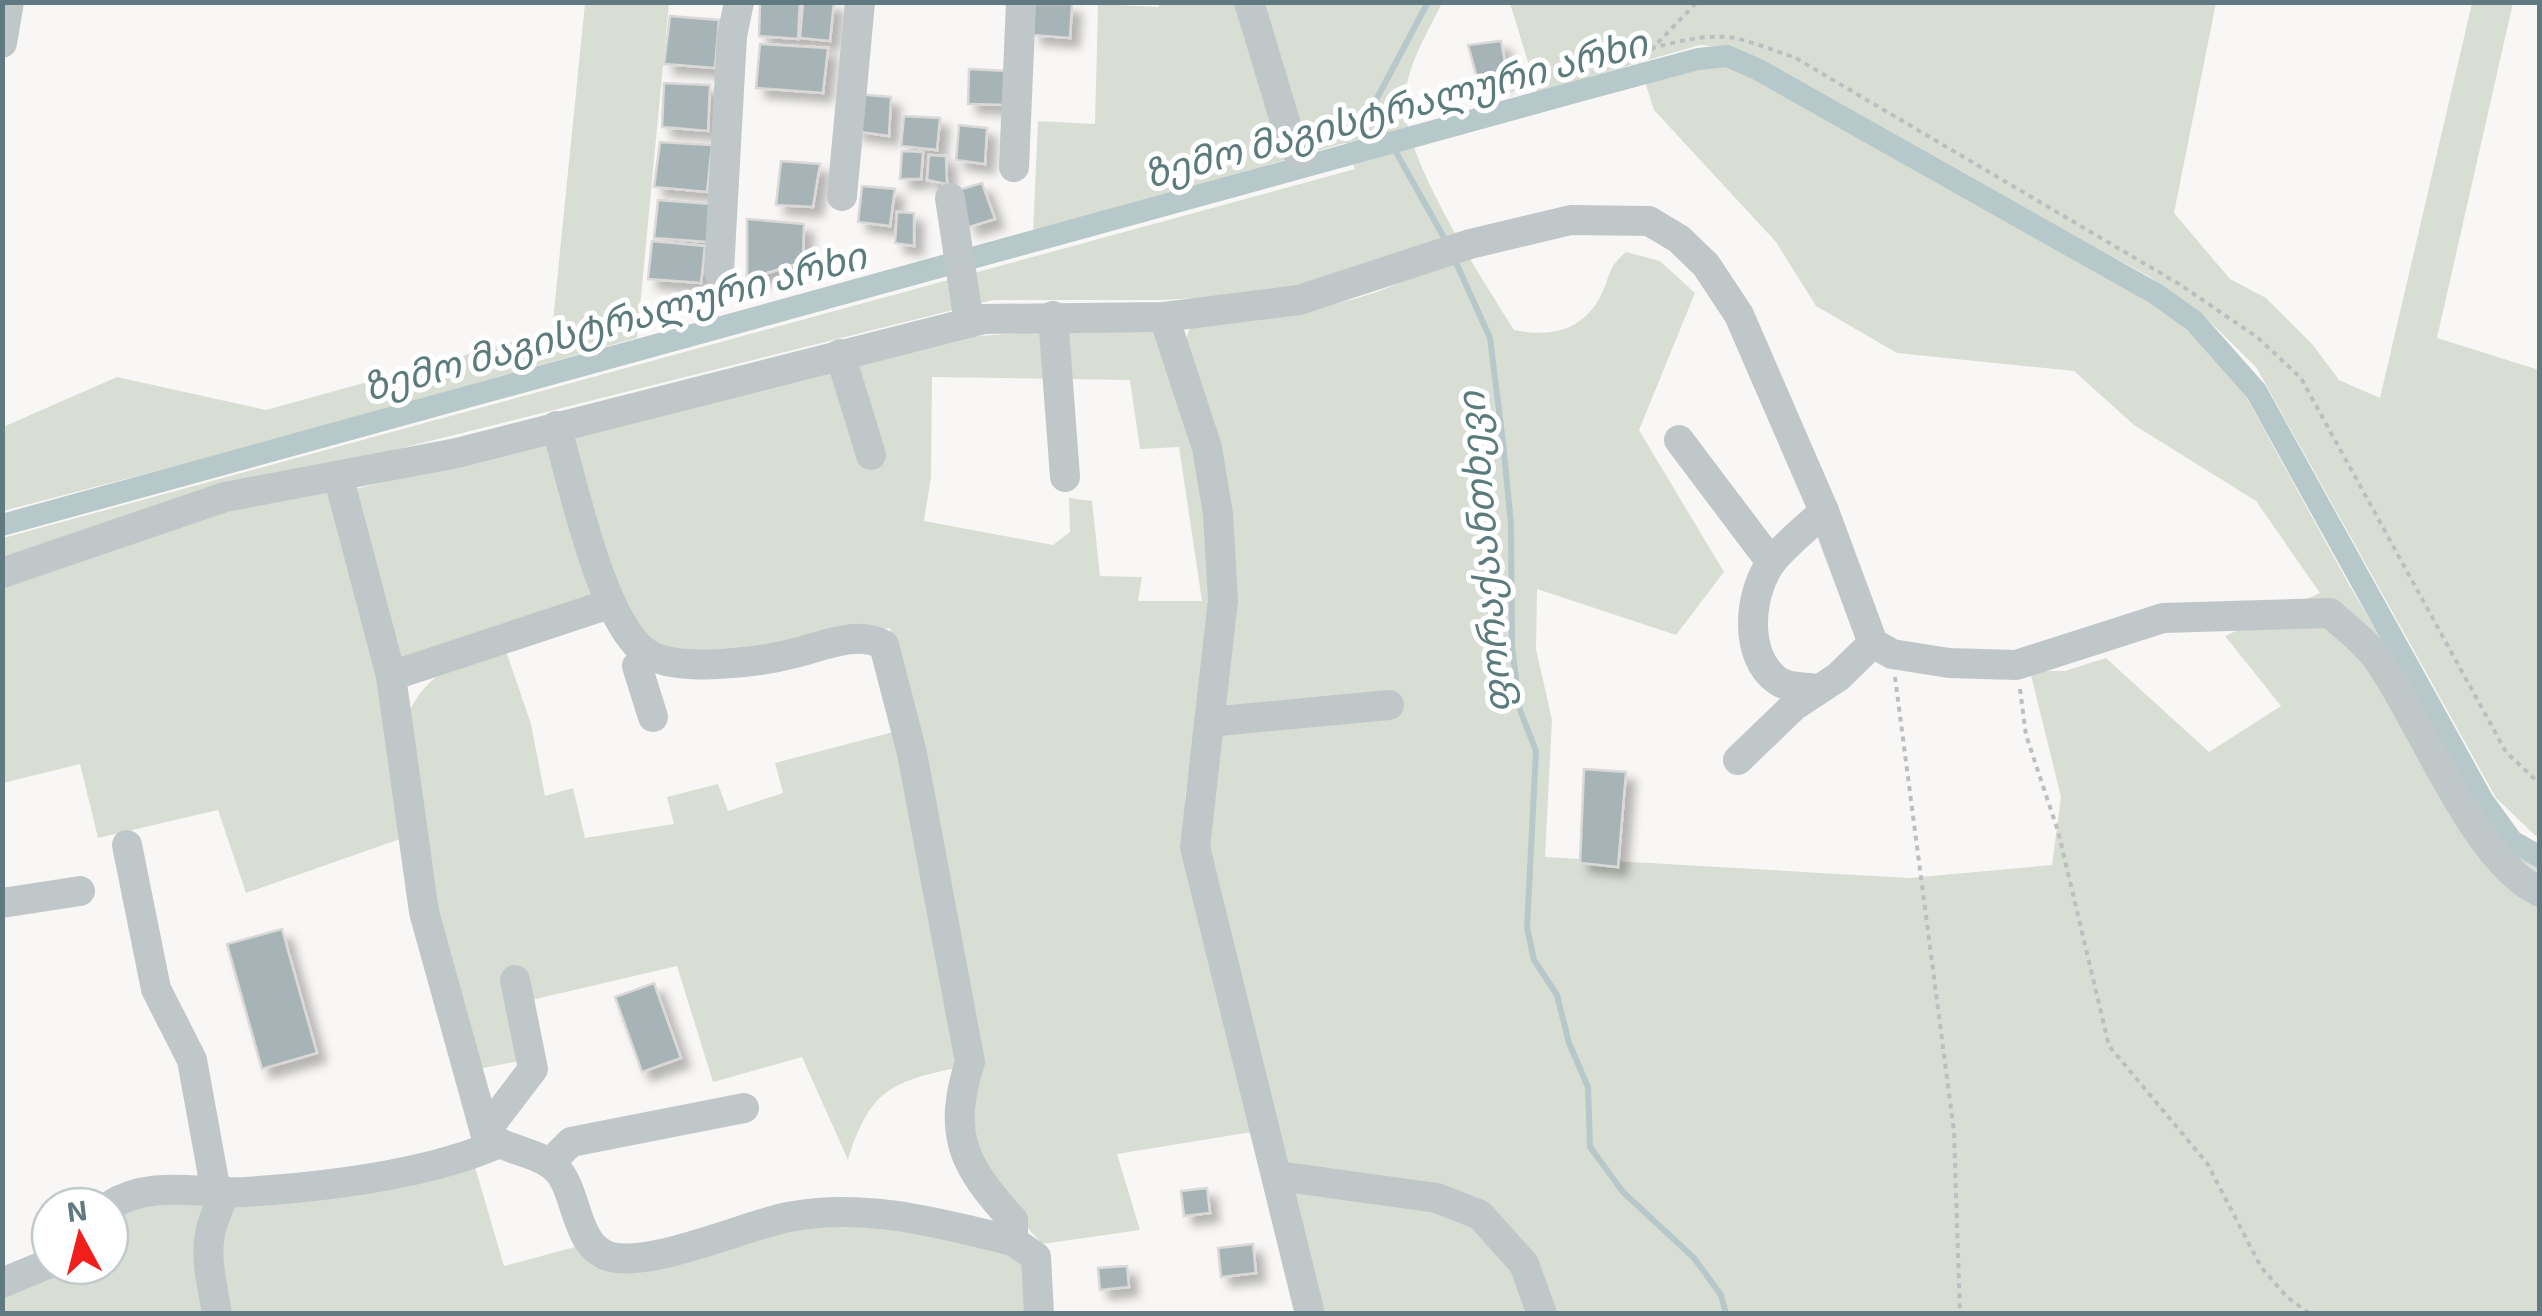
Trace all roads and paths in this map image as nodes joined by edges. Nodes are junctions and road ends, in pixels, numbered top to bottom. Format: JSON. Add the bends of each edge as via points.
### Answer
{"nodes":[{"id":1,"x":9,"y":2,"type":"edge"},
{"id":2,"x":740,"y":2,"type":"edge"},
{"id":3,"x":860,"y":2,"type":"edge"},
{"id":4,"x":1021,"y":2,"type":"edge"},
{"id":5,"x":1249,"y":2,"type":"edge"},
{"id":6,"x":1697,"y":2,"type":"edge"},
{"id":7,"x":2,"y":43,"type":"edge"},
{"id":8,"x":1648,"y":53,"type":"junction"},
{"id":9,"x":1574,"y":71,"type":"dead end"},
{"id":10,"x":1300,"y":155,"type":"dead end"},
{"id":11,"x":1014,"y":167,"type":"dead end"},
{"id":12,"x":842,"y":196,"type":"dead end"},
{"id":13,"x":950,"y":198,"type":"dead end"},
{"id":14,"x":719,"y":271,"type":"dead end"},
{"id":15,"x":968,"y":315,"type":"junction"},
{"id":16,"x":1054,"y":316,"type":"junction"},
{"id":17,"x":1164,"y":317,"type":"junction"},
{"id":18,"x":840,"y":354,"type":"junction"},
{"id":19,"x":556,"y":426,"type":"junction"},
{"id":20,"x":1679,"y":440,"type":"dead end"},
{"id":21,"x":871,"y":455,"type":"dead end"},
{"id":22,"x":1065,"y":476,"type":"dead end"},
{"id":23,"x":339,"y":478,"type":"junction"},
{"id":24,"x":1824,"y":511,"type":"junction"},
{"id":25,"x":1771,"y":562,"type":"junction"},
{"id":26,"x":2,"y":574,"type":"edge"},
{"id":27,"x":609,"y":604,"type":"junction"},
{"id":28,"x":1883,"y":649,"type":"junction"},
{"id":29,"x":648,"y":655,"type":"junction"},
{"id":30,"x":2016,"y":665,"type":"junction"},
{"id":31,"x":391,"y":676,"type":"junction"},
{"id":32,"x":1816,"y":689,"type":"junction"},
{"id":33,"x":1389,"y":706,"type":"dead end"},
{"id":34,"x":654,"y":717,"type":"dead end"},
{"id":35,"x":1209,"y":722,"type":"junction"},
{"id":36,"x":1738,"y":760,"type":"dead end"},
{"id":37,"x":2540,"y":784,"type":"edge"},
{"id":38,"x":127,"y":845,"type":"dead end"},
{"id":39,"x":80,"y":892,"type":"dead end"},
{"id":40,"x":2540,"y":892,"type":"edge"},
{"id":41,"x":2,"y":903,"type":"edge"},
{"id":42,"x":515,"y":980,"type":"dead end"},
{"id":43,"x":744,"y":1108,"type":"dead end"},
{"id":44,"x":491,"y":1138,"type":"junction"},
{"id":45,"x":550,"y":1163,"type":"junction"},
{"id":46,"x":1278,"y":1176,"type":"junction"},
{"id":47,"x":221,"y":1192,"type":"junction"},
{"id":48,"x":130,"y":1196,"type":"edge"},
{"id":49,"x":1013,"y":1242,"type":"junction"},
{"id":50,"x":217,"y":1314,"type":"edge"},
{"id":51,"x":1039,"y":1314,"type":"edge"},
{"id":52,"x":1310,"y":1314,"type":"edge"},
{"id":53,"x":1542,"y":1314,"type":"edge"},
{"id":54,"x":1960,"y":1314,"type":"edge"},
{"id":55,"x":2310,"y":1314,"type":"edge"}],
"edges":[{"from":1,"to":7,"type":"street"},
{"from":2,"to":14,"type":"street","via":[[732,36]]},
{"from":3,"to":12,"type":"street"},
{"from":4,"to":11,"type":"street"},
{"from":5,"to":10,"type":"street"},
{"from":6,"to":8,"type":"path"},
{"from":8,"to":9,"type":"path"},
{"from":8,"to":37,"type":"path","via":[[1684,38],[1731,37],[1794,57],[2257,337],[2301,378],[2506,752]]},
{"from":13,"to":15,"type":"street"},
{"from":15,"to":16,"type":"street"},
{"from":15,"to":18,"type":"street"},
{"from":16,"to":17,"type":"street"},
{"from":16,"to":22,"type":"street"},
{"from":17,"to":24,"type":"street","via":[[1299,300],[1470,244],[1570,220],[1649,221],[1706,265],[1739,315]]},
{"from":17,"to":35,"type":"street","via":[[1207,448],[1218,514],[1223,600]]},
{"from":18,"to":19,"type":"street"},
{"from":18,"to":21,"type":"street"},
{"from":19,"to":23,"type":"street"},
{"from":19,"to":27,"type":"street"},
{"from":20,"to":25,"type":"street"},
{"from":23,"to":26,"type":"street","via":[[225,496]]},
{"from":23,"to":31,"type":"street"},
{"from":24,"to":25,"type":"street"},
{"from":24,"to":28,"type":"street"},
{"from":25,"to":32,"type":"street","via":[[1757,595],[1758,664],[1782,684]]},
{"from":27,"to":29,"type":"street"},
{"from":27,"to":31,"type":"street"},
{"from":28,"to":30,"type":"street","via":[[1949,663]]},
{"from":28,"to":32,"type":"street"},
{"from":28,"to":54,"type":"path","via":[[1954,1132]]},
{"from":29,"to":34,"type":"street","via":[[637,666]]},
{"from":29,"to":49,"type":"street","via":[[750,665],[849,639],[884,645],[912,754],[970,1062],[959,1098],[959,1144],[1013,1220]]},
{"from":30,"to":40,"type":"street","via":[[2164,618],[2330,613],[2378,659],[2462,804],[2517,881]]},
{"from":30,"to":55,"type":"path","via":[[2026,735],[2058,832],[2109,1046],[2207,1164],[2261,1266]]},
{"from":31,"to":44,"type":"street","via":[[424,912]]},
{"from":32,"to":36,"type":"street"},
{"from":33,"to":35,"type":"street"},
{"from":35,"to":46,"type":"street","via":[[1195,847]]},
{"from":38,"to":47,"type":"street","via":[[156,990],[192,1060]]},
{"from":39,"to":41,"type":"street"},
{"from":42,"to":44,"type":"street","via":[[533,1069]]},
{"from":43,"to":45,"type":"street","via":[[570,1142]]},
{"from":44,"to":45,"type":"street"},
{"from":44,"to":47,"type":"street","via":[[473,1155],[389,1174]]},
{"from":45,"to":49,"type":"street","via":[[562,1176],[590,1244],[609,1257],[637,1258],[788,1217],[839,1211],[915,1217]]},
{"from":46,"to":52,"type":"street"},
{"from":46,"to":53,"type":"street","via":[[1436,1198],[1480,1215],[1524,1264]]},
{"from":47,"to":48,"type":"street","via":[[146,1189]]},
{"from":47,"to":50,"type":"street","via":[[205,1248]]},
{"from":49,"to":51,"type":"street","via":[[1036,1258]]}]}
